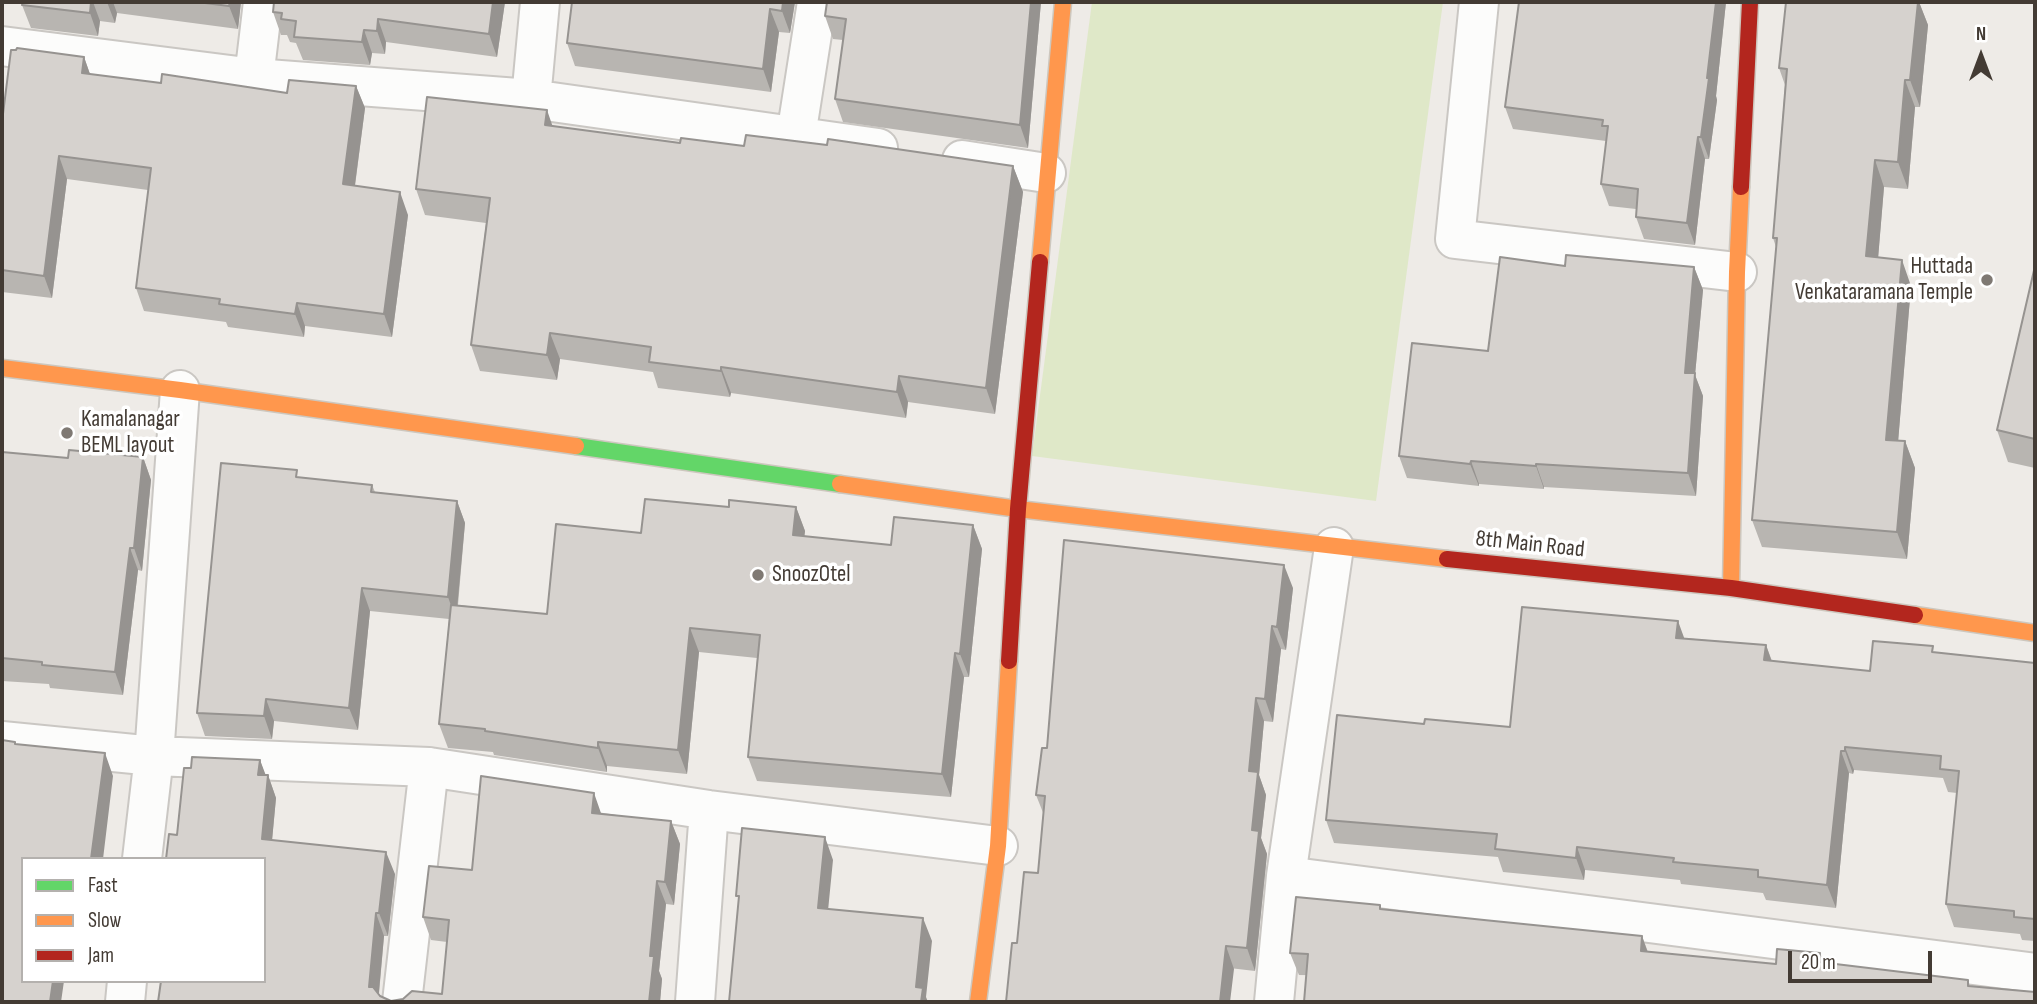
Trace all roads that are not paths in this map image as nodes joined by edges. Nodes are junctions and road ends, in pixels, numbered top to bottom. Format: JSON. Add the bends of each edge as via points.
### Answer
{"nodes":[{"id":1,"x":263,"y":2,"type":"edge"},
{"id":2,"x":540,"y":2,"type":"edge"},
{"id":3,"x":817,"y":2,"type":"edge"},
{"id":4,"x":1063,"y":2,"type":"edge"},
{"id":5,"x":1479,"y":2,"type":"edge"},
{"id":6,"x":1750,"y":2,"type":"edge"},
{"id":7,"x":2,"y":46,"type":"edge"},
{"id":8,"x":254,"y":78,"type":"junction"},
{"id":9,"x":531,"y":99,"type":"junction"},
{"id":10,"x":796,"y":136,"type":"junction"},
{"id":11,"x":1046,"y":173,"type":"junction"},
{"id":12,"x":1737,"y":272,"type":"junction"},
{"id":13,"x":2,"y":368,"type":"edge"},
{"id":14,"x":180,"y":390,"type":"junction"},
{"id":15,"x":1018,"y":509,"type":"junction"},
{"id":16,"x":1334,"y":547,"type":"junction"},
{"id":17,"x":1731,"y":588,"type":"junction"},
{"id":18,"x":2035,"y":633,"type":"edge"},
{"id":19,"x":2,"y":741,"type":"edge"},
{"id":20,"x":154,"y":756,"type":"junction"},
{"id":21,"x":429,"y":768,"type":"junction"},
{"id":22,"x":709,"y":810,"type":"junction"},
{"id":23,"x":998,"y":846,"type":"junction"},
{"id":24,"x":142,"y":857,"type":"edge"},
{"id":25,"x":1286,"y":876,"type":"junction"},
{"id":26,"x":2035,"y":973,"type":"edge"},
{"id":27,"x":127,"y":983,"type":"edge"},
{"id":28,"x":125,"y":1002,"type":"edge"},
{"id":29,"x":402,"y":1002,"type":"edge"},
{"id":30,"x":695,"y":1002,"type":"edge"},
{"id":31,"x":978,"y":1002,"type":"edge"},
{"id":32,"x":1274,"y":1002,"type":"edge"}],
"edges":[{"from":1,"to":8,"type":"street"},
{"from":2,"to":9,"type":"street"},
{"from":3,"to":10,"type":"street"},
{"from":4,"to":11,"type":"street"},
{"from":5,"to":12,"type":"street","via":[[1454,239]]},
{"from":6,"to":12,"type":"street"},
{"from":7,"to":8,"type":"street"},
{"from":8,"to":9,"type":"street"},
{"from":9,"to":10,"type":"street"},
{"from":10,"to":11,"type":"street"},
{"from":11,"to":15,"type":"street"},
{"from":12,"to":17,"type":"street"},
{"from":13,"to":14,"type":"street","name":"8th Main Road"},
{"from":14,"to":15,"type":"street","name":"8th Main Road"},
{"from":14,"to":20,"type":"street"},
{"from":15,"to":16,"type":"street","name":"8th Main Road"},
{"from":15,"to":23,"type":"street"},
{"from":16,"to":17,"type":"street","name":"8th Main Road"},
{"from":16,"to":25,"type":"street"},
{"from":17,"to":18,"type":"street","name":"8th Main Road"},
{"from":19,"to":20,"type":"street"},
{"from":20,"to":21,"type":"street"},
{"from":20,"to":24,"type":"street"},
{"from":21,"to":22,"type":"street"},
{"from":21,"to":29,"type":"street"},
{"from":22,"to":23,"type":"street"},
{"from":22,"to":30,"type":"street"},
{"from":23,"to":31,"type":"street"},
{"from":25,"to":26,"type":"street"},
{"from":25,"to":32,"type":"street"},
{"from":27,"to":28,"type":"street"}]}
